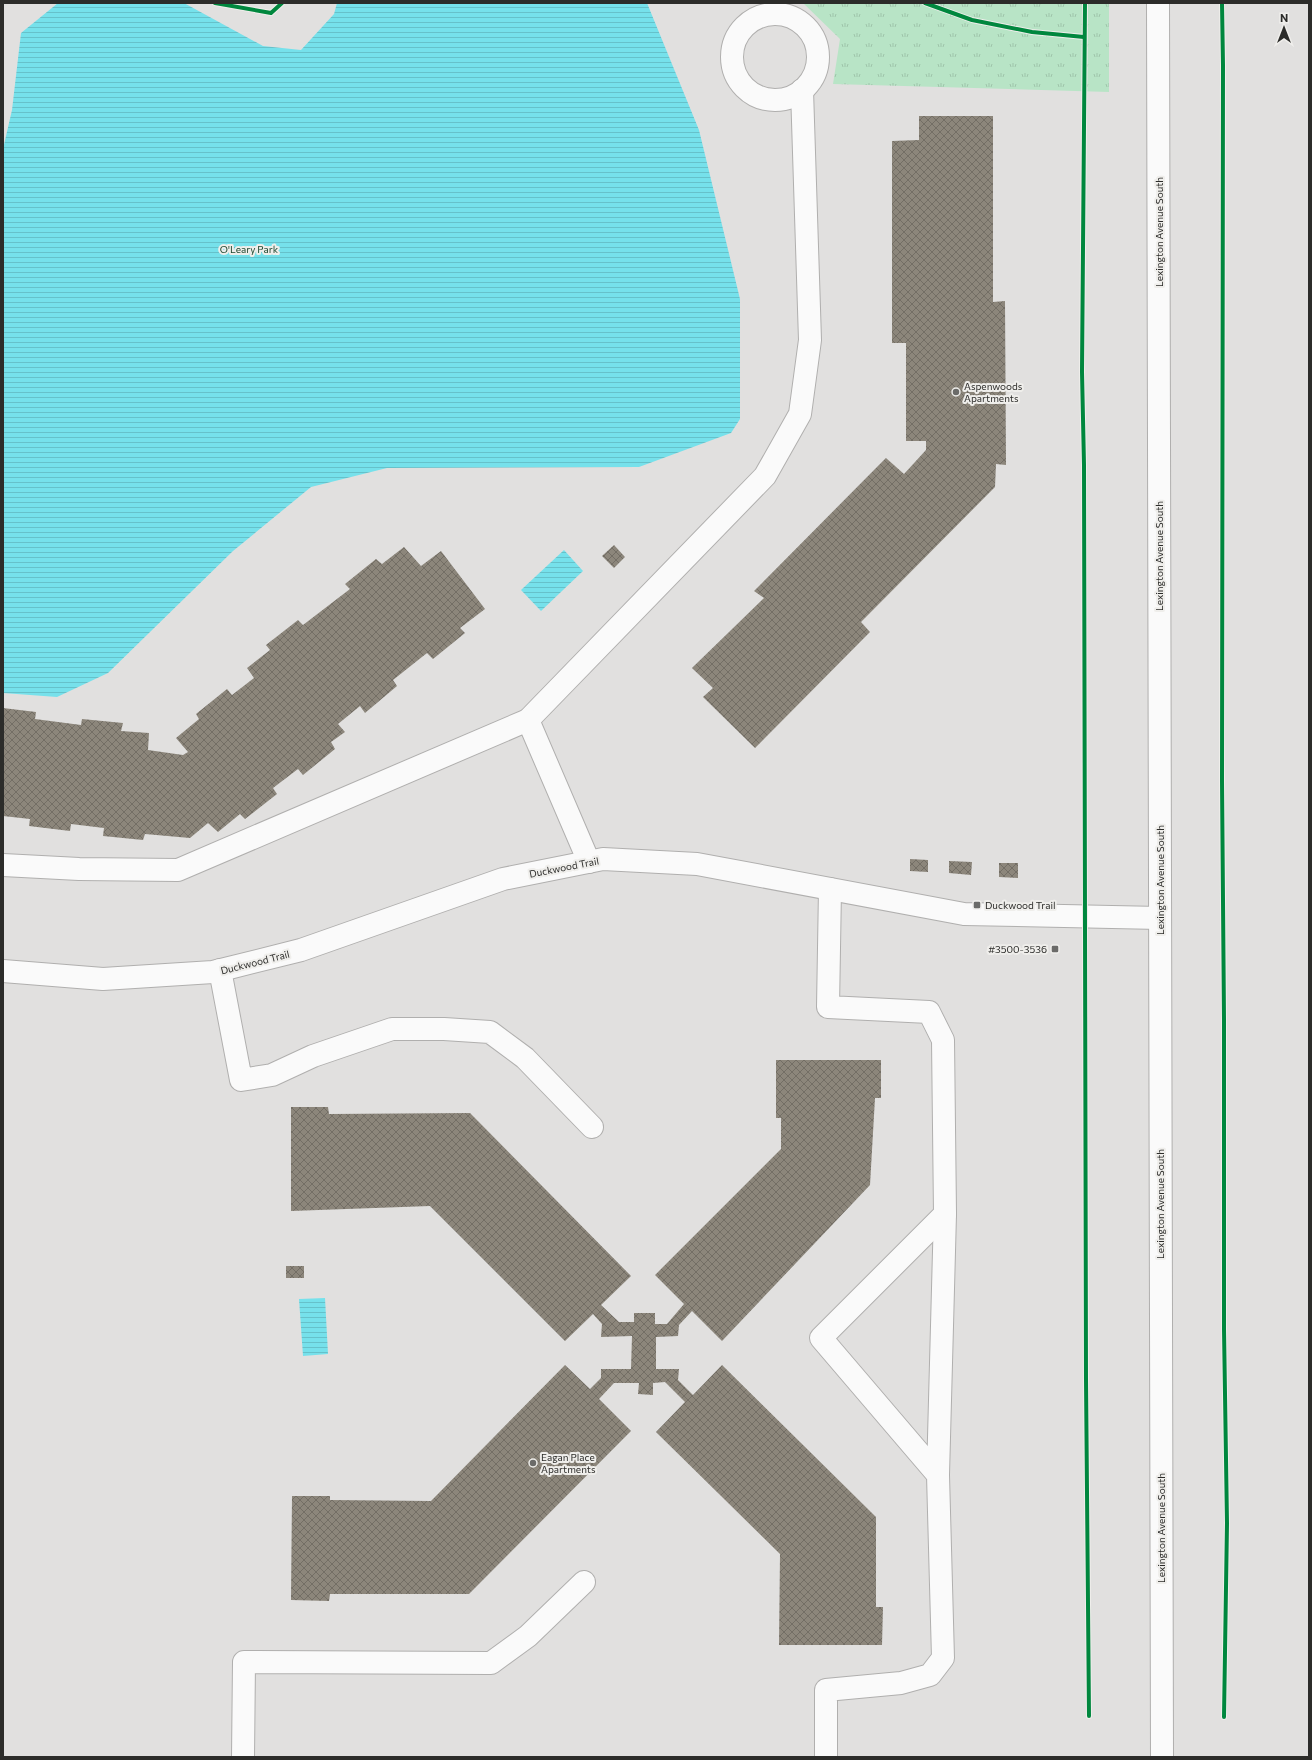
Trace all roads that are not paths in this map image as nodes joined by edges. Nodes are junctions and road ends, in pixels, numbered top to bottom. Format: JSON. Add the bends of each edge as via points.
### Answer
{"nodes":[{"id":1,"x":1158,"y":3,"type":"edge"},
{"id":2,"x":802,"y":90,"type":"dead end"},
{"id":3,"x":528,"y":720,"type":"junction"},
{"id":4,"x":589,"y":862,"type":"junction"},
{"id":5,"x":3,"y":865,"type":"edge"},
{"id":6,"x":830,"y":889,"type":"junction"},
{"id":7,"x":1160,"y":918,"type":"junction"},
{"id":8,"x":220,"y":970,"type":"junction"},
{"id":9,"x":3,"y":971,"type":"edge"},
{"id":10,"x":592,"y":1127,"type":"dead end"},
{"id":11,"x":945,"y":1214,"type":"junction"},
{"id":12,"x":938,"y":1475,"type":"junction"},
{"id":13,"x":584,"y":1582,"type":"dead end"},
{"id":14,"x":243,"y":1757,"type":"edge"},
{"id":15,"x":826,"y":1757,"type":"edge"},
{"id":16,"x":1162,"y":1757,"type":"edge"}],
"edges":[{"from":1,"to":7,"type":"street","name":"Lexington Avenue South"},
{"from":2,"to":3,"type":"street","via":[[810,340],[800,414],[765,476]]},
{"from":3,"to":4,"type":"street"},
{"from":3,"to":5,"type":"street","via":[[178,870]]},
{"from":4,"to":6,"type":"street","name":"Duckwood Trail","via":[[603,859],[697,864]]},
{"from":4,"to":8,"type":"street","name":"Duckwood Trail","via":[[503,879],[301,950]]},
{"from":6,"to":7,"type":"street","name":"Duckwood Trail","via":[[964,914]]},
{"from":6,"to":11,"type":"street","via":[[828,1007],[929,1012],[943,1040]]},
{"from":7,"to":16,"type":"street","name":"Lexington Avenue South"},
{"from":8,"to":9,"type":"street","name":"Duckwood Trail","via":[[103,980]]},
{"from":8,"to":10,"type":"street","via":[[241,1080],[272,1075],[312,1056],[392,1029],[490,1032],[525,1058]]},
{"from":11,"to":12,"type":"street"},
{"from":11,"to":12,"type":"street","via":[[821,1338]]},
{"from":12,"to":15,"type":"street","via":[[943,1658],[930,1675],[909,1681],[826,1690]]},
{"from":13,"to":14,"type":"street","via":[[528,1636],[491,1663],[244,1662]]}]}
